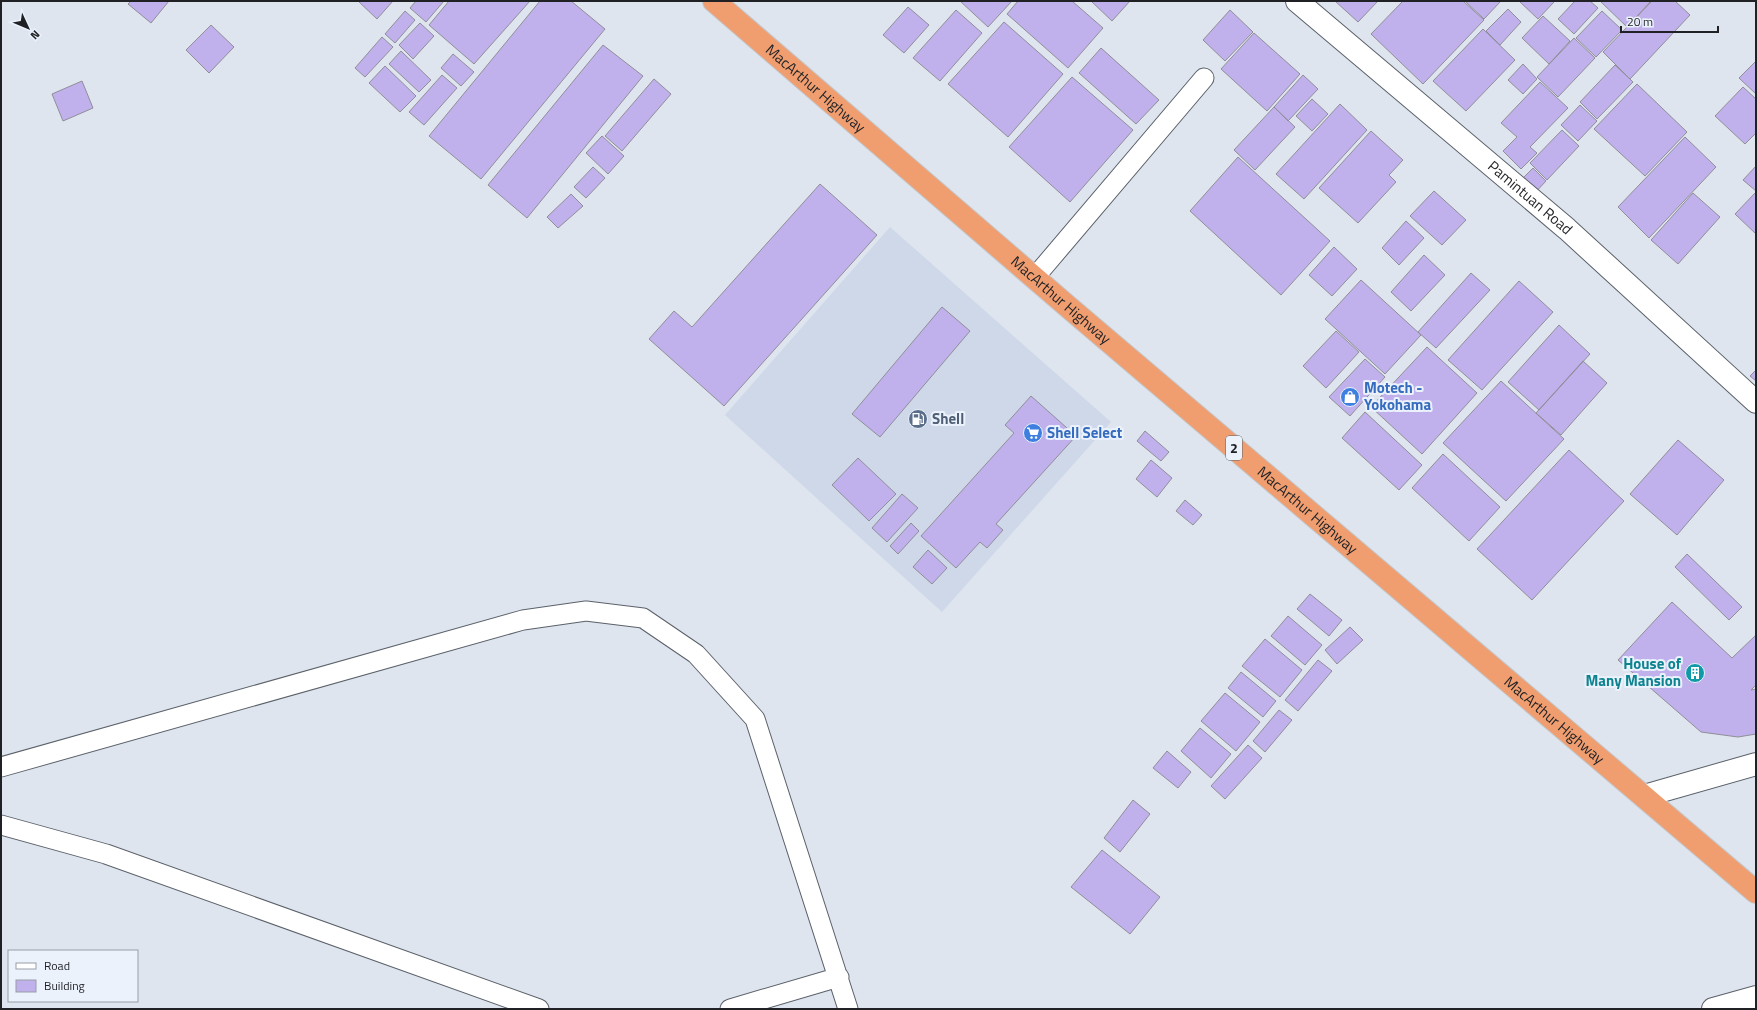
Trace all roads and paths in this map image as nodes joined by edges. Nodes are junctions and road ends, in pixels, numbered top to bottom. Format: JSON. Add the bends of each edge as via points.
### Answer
{"nodes":[{"id":1,"x":714,"y":1,"type":"edge"},
{"id":2,"x":1297,"y":1,"type":"edge"},
{"id":3,"x":1204,"y":78,"type":"dead end"},
{"id":4,"x":1035,"y":277,"type":"junction"},
{"id":5,"x":1756,"y":402,"type":"edge"},
{"id":6,"x":1756,"y":764,"type":"edge"},
{"id":7,"x":1,"y":768,"type":"edge"},
{"id":8,"x":1644,"y":796,"type":"junction"},
{"id":9,"x":1,"y":825,"type":"edge"},
{"id":10,"x":1756,"y":892,"type":"edge"},
{"id":11,"x":839,"y":977,"type":"junction"},
{"id":12,"x":1756,"y":997,"type":"edge"},
{"id":13,"x":539,"y":1009,"type":"edge"},
{"id":14,"x":730,"y":1009,"type":"edge"},
{"id":15,"x":848,"y":1009,"type":"edge"},
{"id":16,"x":1713,"y":1009,"type":"edge"}],
"edges":[{"from":1,"to":4,"type":"highway","name":"MacArthur Highway","number":"2"},
{"from":2,"to":5,"type":"street","name":"Pamintuan Road","via":[[1567,229]]},
{"from":3,"to":4,"type":"lane"},
{"from":4,"to":8,"type":"highway","name":"MacArthur Highway","number":"2"},
{"from":6,"to":8,"type":"street"},
{"from":7,"to":11,"type":"lane","via":[[523,620],[586,612],[643,618],[696,654],[755,719]]},
{"from":8,"to":10,"type":"highway","name":"MacArthur Highway","number":"2"},
{"from":9,"to":13,"type":"lane","via":[[106,854]]},
{"from":11,"to":14,"type":"lane"},
{"from":11,"to":15,"type":"lane"},
{"from":12,"to":16,"type":"street"}]}
